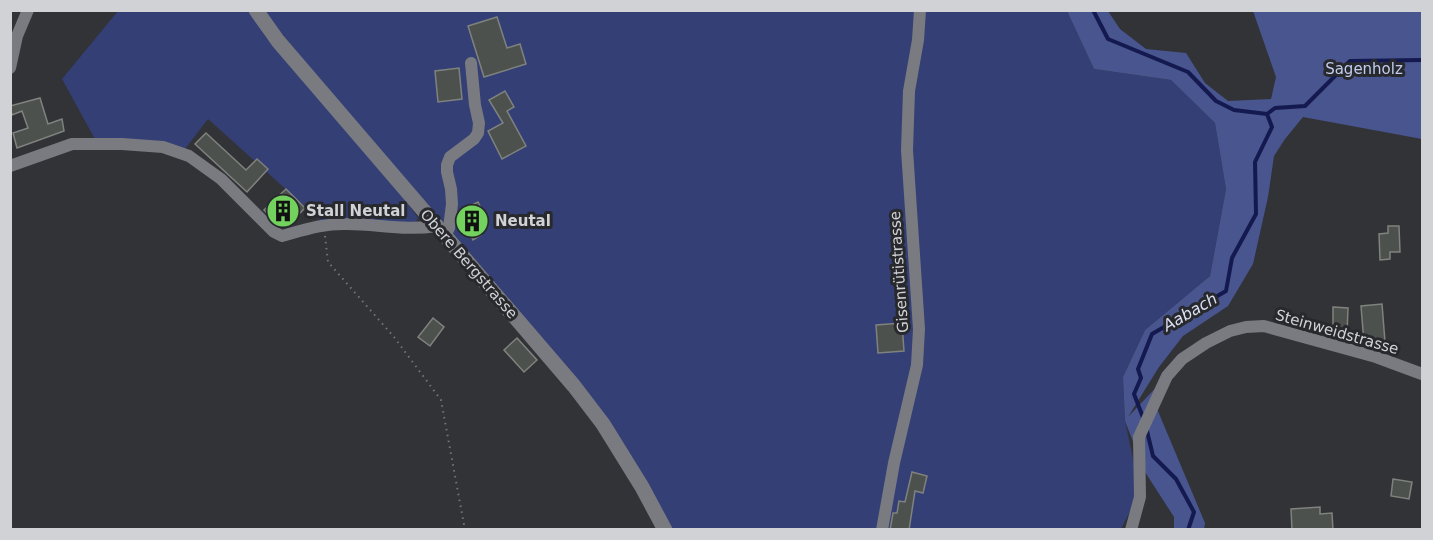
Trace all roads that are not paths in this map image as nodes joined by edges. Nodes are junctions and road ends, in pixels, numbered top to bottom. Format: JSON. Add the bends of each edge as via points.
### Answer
{"nodes":[{"id":1,"x":28,"y":10,"type":"edge"},
{"id":2,"x":256,"y":10,"type":"edge"},
{"id":3,"x":920,"y":10,"type":"edge"},
{"id":4,"x":471,"y":63,"type":"dead end"},
{"id":5,"x":10,"y":68,"type":"edge"},
{"id":6,"x":10,"y":166,"type":"edge"},
{"id":7,"x":441,"y":231,"type":"junction"},
{"id":8,"x":1422,"y":374,"type":"edge"},
{"id":9,"x":665,"y":530,"type":"edge"},
{"id":10,"x":882,"y":530,"type":"edge"},
{"id":11,"x":1131,"y":530,"type":"edge"}],
"edges":[{"from":1,"to":5,"type":"street"},
{"from":2,"to":7,"type":"main road","name":"Obere Bergstrasse","via":[[278,41]]},
{"from":3,"to":10,"type":"street","name":"Gisenrütistrasse","via":[[909,91],[907,150],[919,329],[917,365]]},
{"from":4,"to":7,"type":"street","via":[[478,133],[450,157],[447,172],[452,204],[449,228]]},
{"from":6,"to":7,"type":"street","via":[[72,144],[163,147],[189,156],[221,178],[282,236],[345,224]]},
{"from":7,"to":9,"type":"main road","name":"Obere Bergstrasse","via":[[603,424]]},
{"from":8,"to":11,"type":"street","name":"Steinweidstrasse","via":[[1264,326],[1230,331],[1206,343],[1182,359],[1167,376],[1139,437],[1140,497]]}]}
